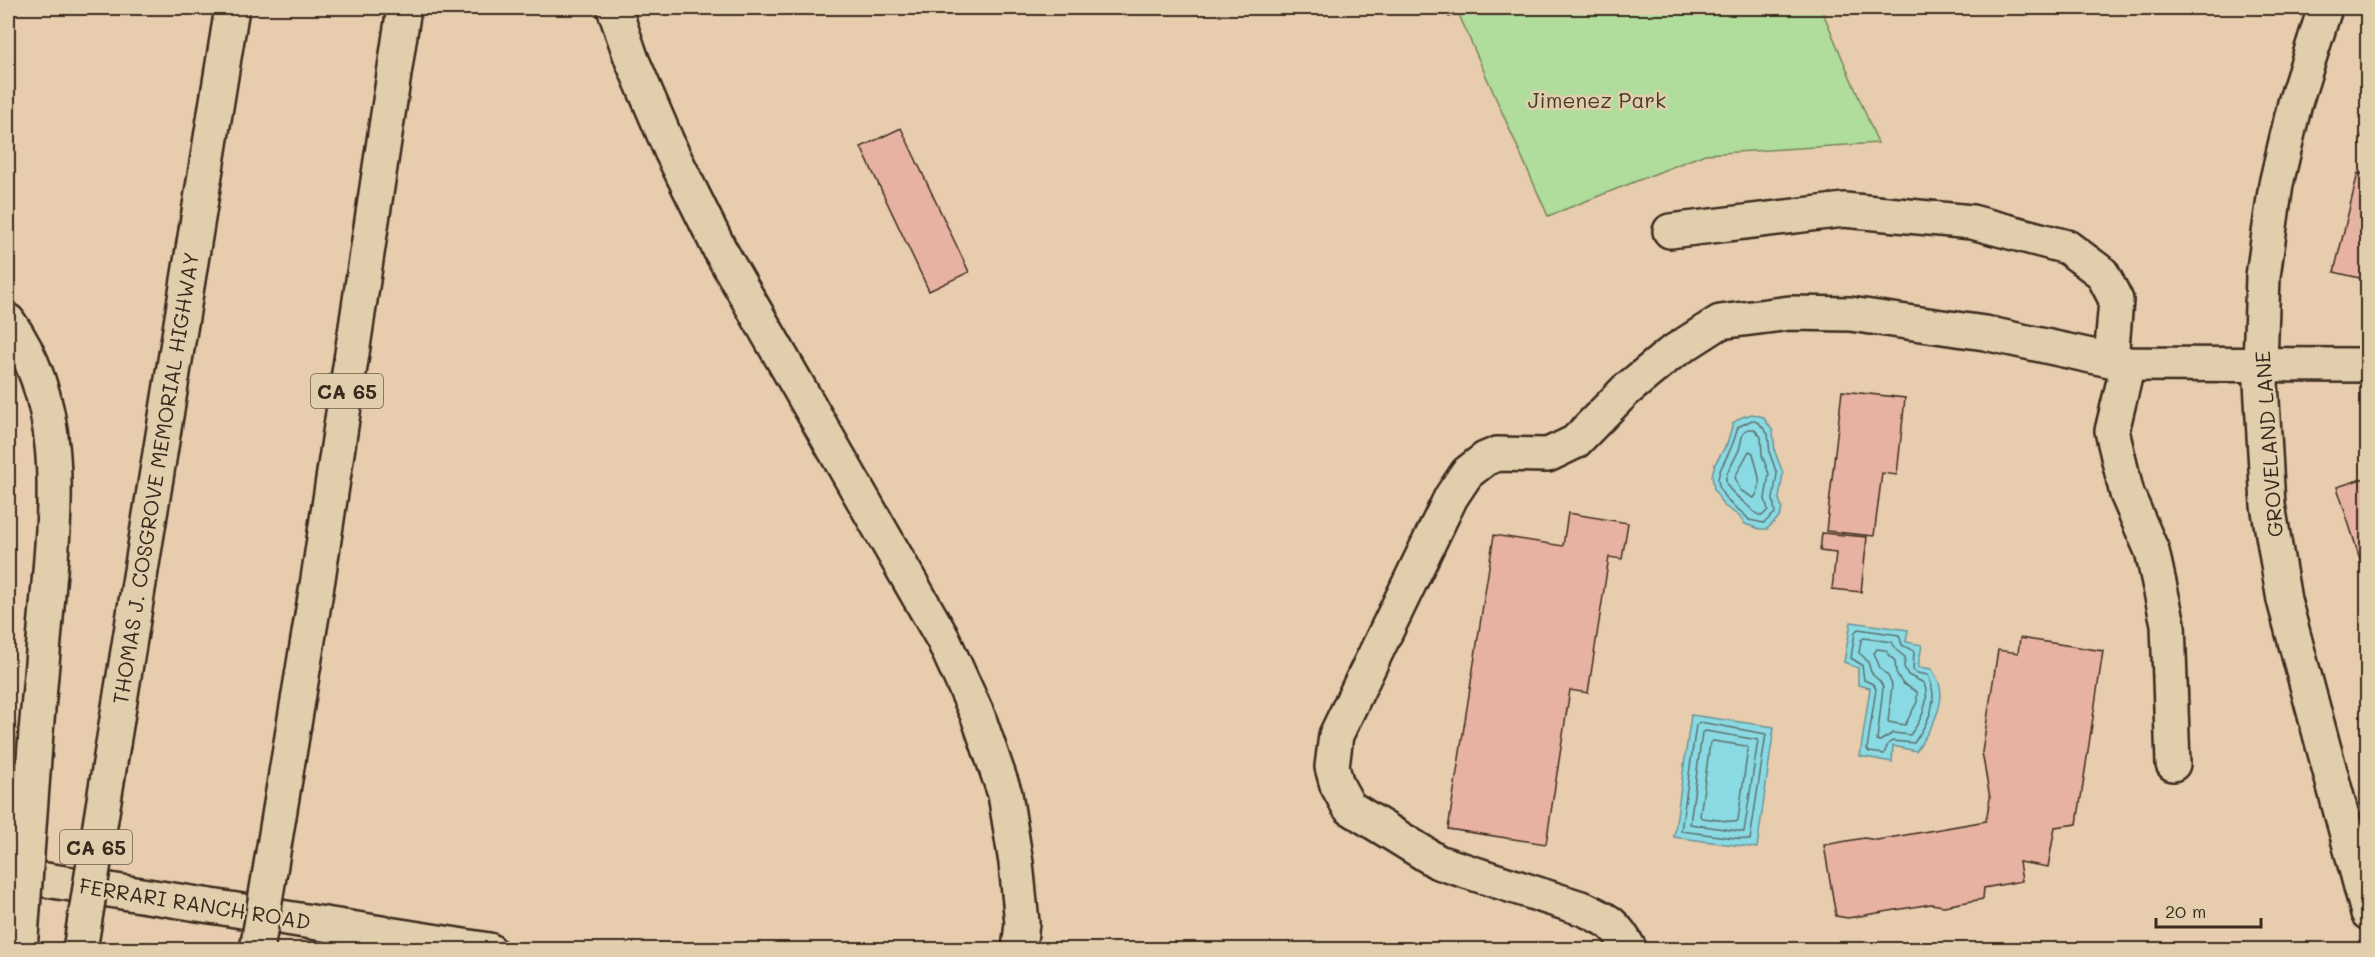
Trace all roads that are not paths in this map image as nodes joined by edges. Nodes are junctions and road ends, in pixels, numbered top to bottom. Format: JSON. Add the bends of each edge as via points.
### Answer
{"nodes":[{"id":1,"x":232,"y":8,"type":"edge"},
{"id":2,"x":404,"y":8,"type":"edge"},
{"id":3,"x":614,"y":8,"type":"edge"},
{"id":4,"x":2325,"y":8,"type":"edge"},
{"id":5,"x":1670,"y":231,"type":"dead end"},
{"id":6,"x":8,"y":321,"type":"edge"},
{"id":7,"x":2119,"y":362,"type":"junction"},
{"id":8,"x":2260,"y":365,"type":"junction"},
{"id":9,"x":2367,"y":365,"type":"edge"},
{"id":10,"x":2173,"y":764,"type":"dead end"},
{"id":11,"x":8,"y":874,"type":"edge"},
{"id":12,"x":2367,"y":913,"type":"edge"},
{"id":13,"x":1025,"y":941,"type":"edge"},
{"id":14,"x":20,"y":950,"type":"edge"},
{"id":15,"x":80,"y":950,"type":"edge"},
{"id":16,"x":257,"y":950,"type":"edge"},
{"id":17,"x":489,"y":950,"type":"edge"},
{"id":18,"x":1629,"y":950,"type":"edge"}],
"edges":[{"from":1,"to":15,"type":"main road","name":"THOMAS J. COSGROVE MEMORIAL HIGHWAY","number":"CA 65","bridge":true},
{"from":2,"to":16,"type":"main road","number":"CA 65","bridge":true,"via":[[318,579]]},
{"from":3,"to":13,"type":"main road","via":[[671,151],[720,250],[943,639],[978,716],[1005,794]]},
{"from":4,"to":8,"type":"main road","name":"GROVELAND LANE","via":[[2295,103],[2276,184],[2263,276]]},
{"from":5,"to":7,"type":"main road","via":[[1844,210],[1972,222],[2067,247],[2102,273],[2116,300]]},
{"from":6,"to":14,"type":"main road","bridge":true,"via":[[39,381],[53,438],[54,511]]},
{"from":7,"to":8,"type":"main road"},
{"from":7,"to":10,"type":"main road","via":[[2112,431],[2127,494],[2152,551],[2168,624]]},
{"from":7,"to":18,"type":"main road","via":[[1985,333],[1850,314],[1790,313],[1720,322],[1670,354],[1624,391],[1575,442],[1548,455],[1497,454],[1467,473],[1451,497],[1336,735],[1332,766],[1337,785],[1349,807],[1438,862],[1604,918],[1619,929]]},
{"from":8,"to":9,"type":"main road"},
{"from":8,"to":12,"type":"main road","name":"GROVELAND LANE","via":[[2268,505],[2284,600]]},
{"from":11,"to":17,"type":"main road","name":"FERRARI RANCH ROAD"}]}
